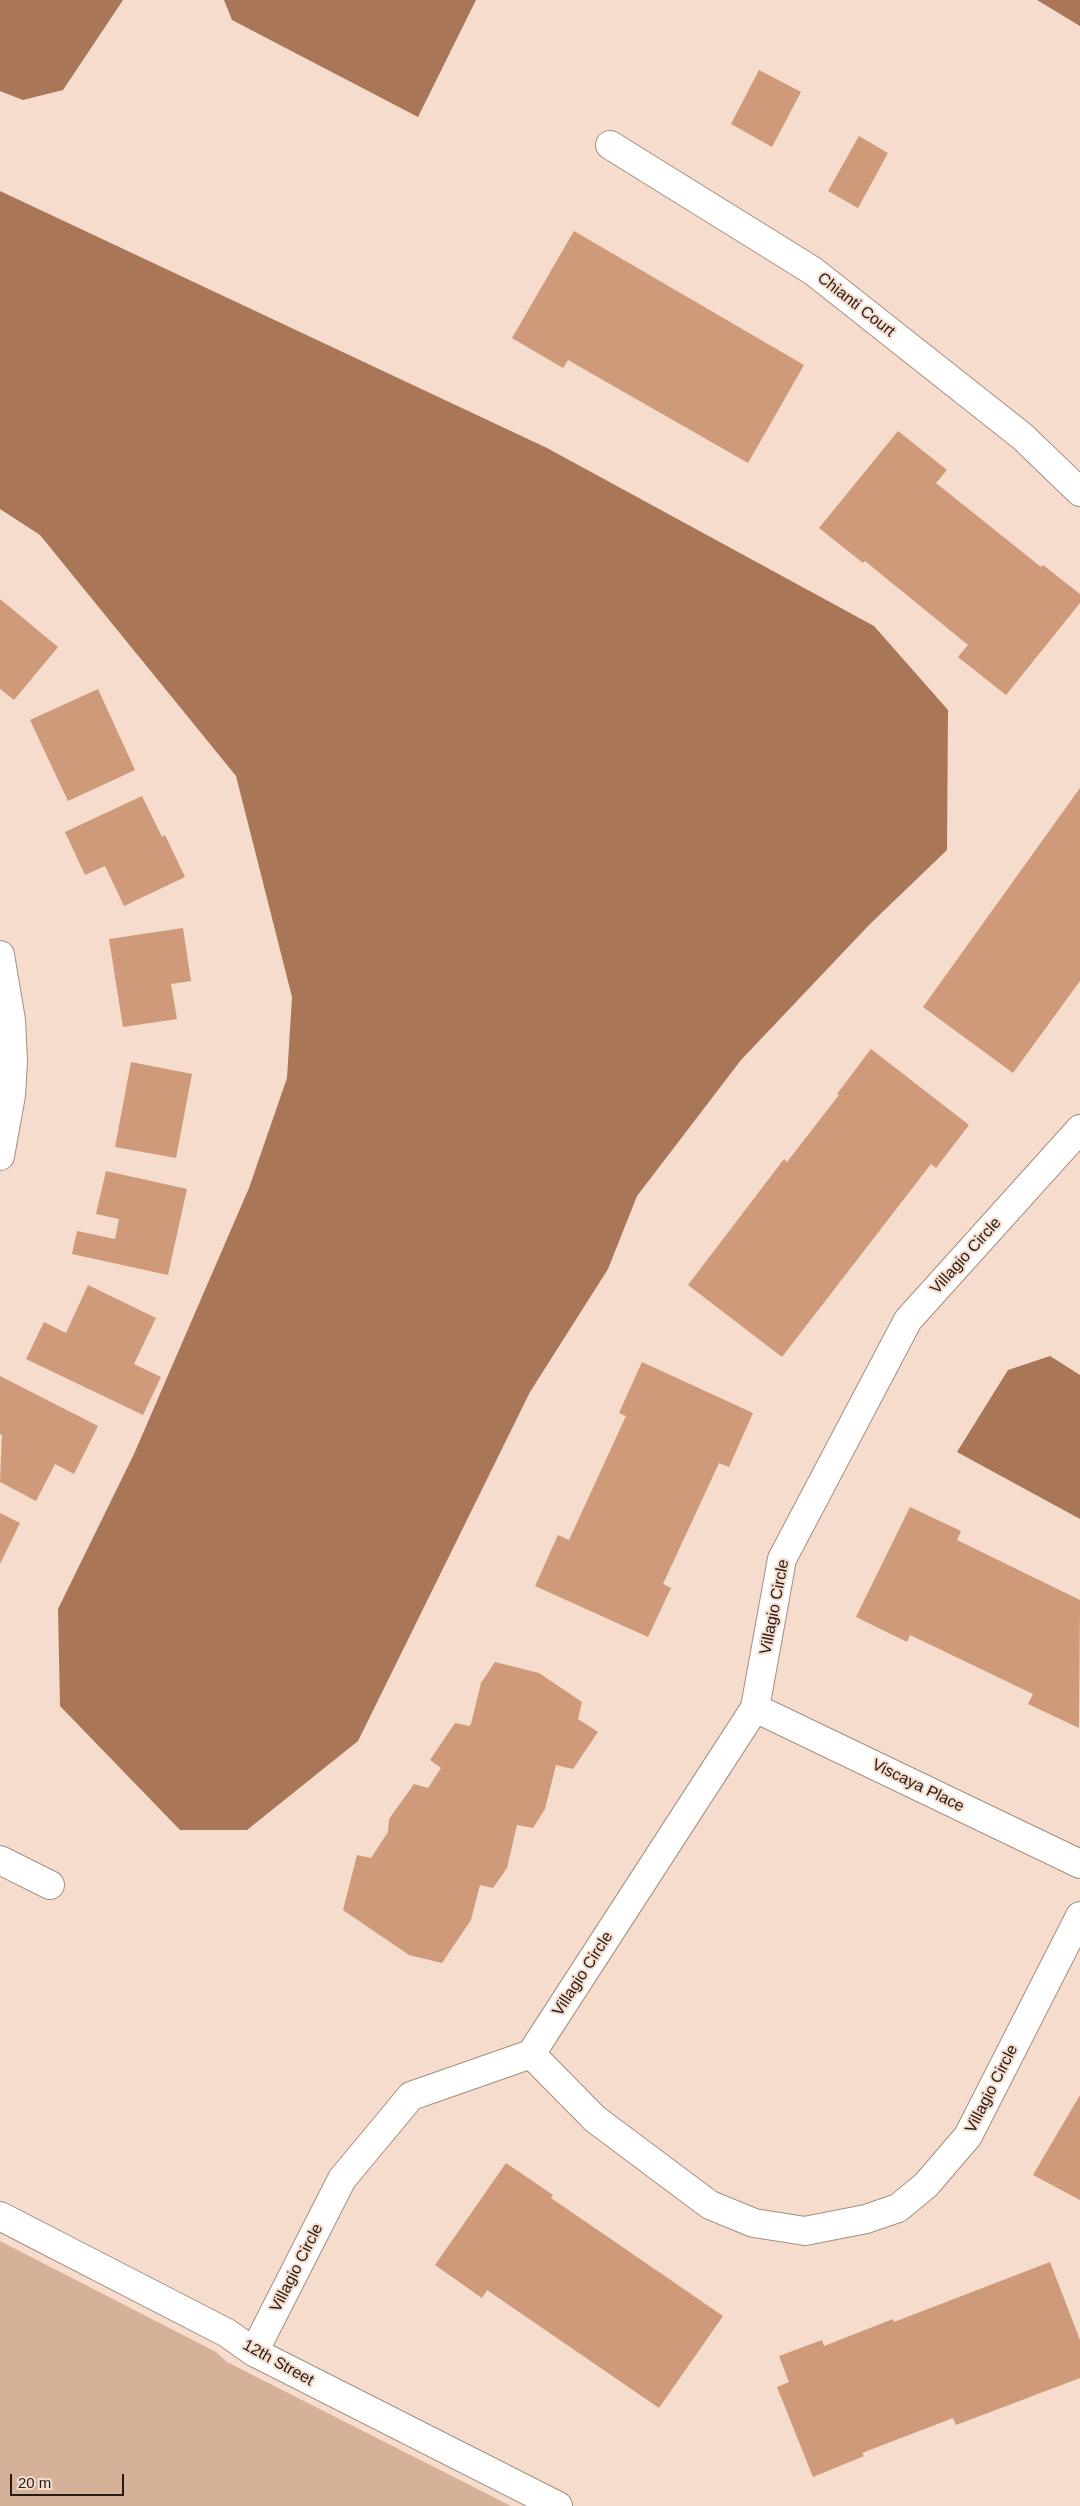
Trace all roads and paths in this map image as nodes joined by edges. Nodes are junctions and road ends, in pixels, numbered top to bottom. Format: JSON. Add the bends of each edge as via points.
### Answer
{"nodes":[{"id":1,"x":610,"y":145,"type":"dead end"},
{"id":2,"x":1080,"y":492,"type":"edge"},
{"id":3,"x":0,"y":956,"type":"edge"},
{"id":4,"x":1080,"y":1130,"type":"edge"},
{"id":5,"x":0,"y":1156,"type":"edge"},
{"id":6,"x":755,"y":1708,"type":"junction"},
{"id":7,"x":0,"y":1860,"type":"edge"},
{"id":8,"x":1080,"y":1864,"type":"edge"},
{"id":9,"x":50,"y":1885,"type":"dead end"},
{"id":10,"x":1080,"y":1916,"type":"edge"},
{"id":11,"x":530,"y":2054,"type":"junction"},
{"id":12,"x":0,"y":2216,"type":"edge"},
{"id":13,"x":254,"y":2352,"type":"junction"},
{"id":14,"x":558,"y":2506,"type":"edge"}],
"edges":[{"from":1,"to":2,"type":"street","name":"Chianti Court","via":[[813,271],[1023,437]]},
{"from":3,"to":5,"type":"street","via":[[11,1020],[13,1061],[11,1095]]},
{"from":4,"to":6,"type":"street","name":"Villagio Circle","via":[[908,1320],[782,1560]]},
{"from":6,"to":8,"type":"street","name":"Viscaya Place"},
{"from":6,"to":11,"type":"street","name":"Villagio Circle"},
{"from":7,"to":9,"type":"street"},
{"from":10,"to":11,"type":"street","name":"Villagio Circle","via":[[968,2136],[926,2185],[898,2208],[866,2219],[805,2231],[754,2223],[710,2205],[595,2120]]},
{"from":11,"to":13,"type":"street","name":"Villagio Circle","via":[[411,2096],[342,2179]]},
{"from":12,"to":13,"type":"street","name":"12th Street","via":[[227,2333]]},
{"from":13,"to":14,"type":"street","name":"12th Street"}]}
